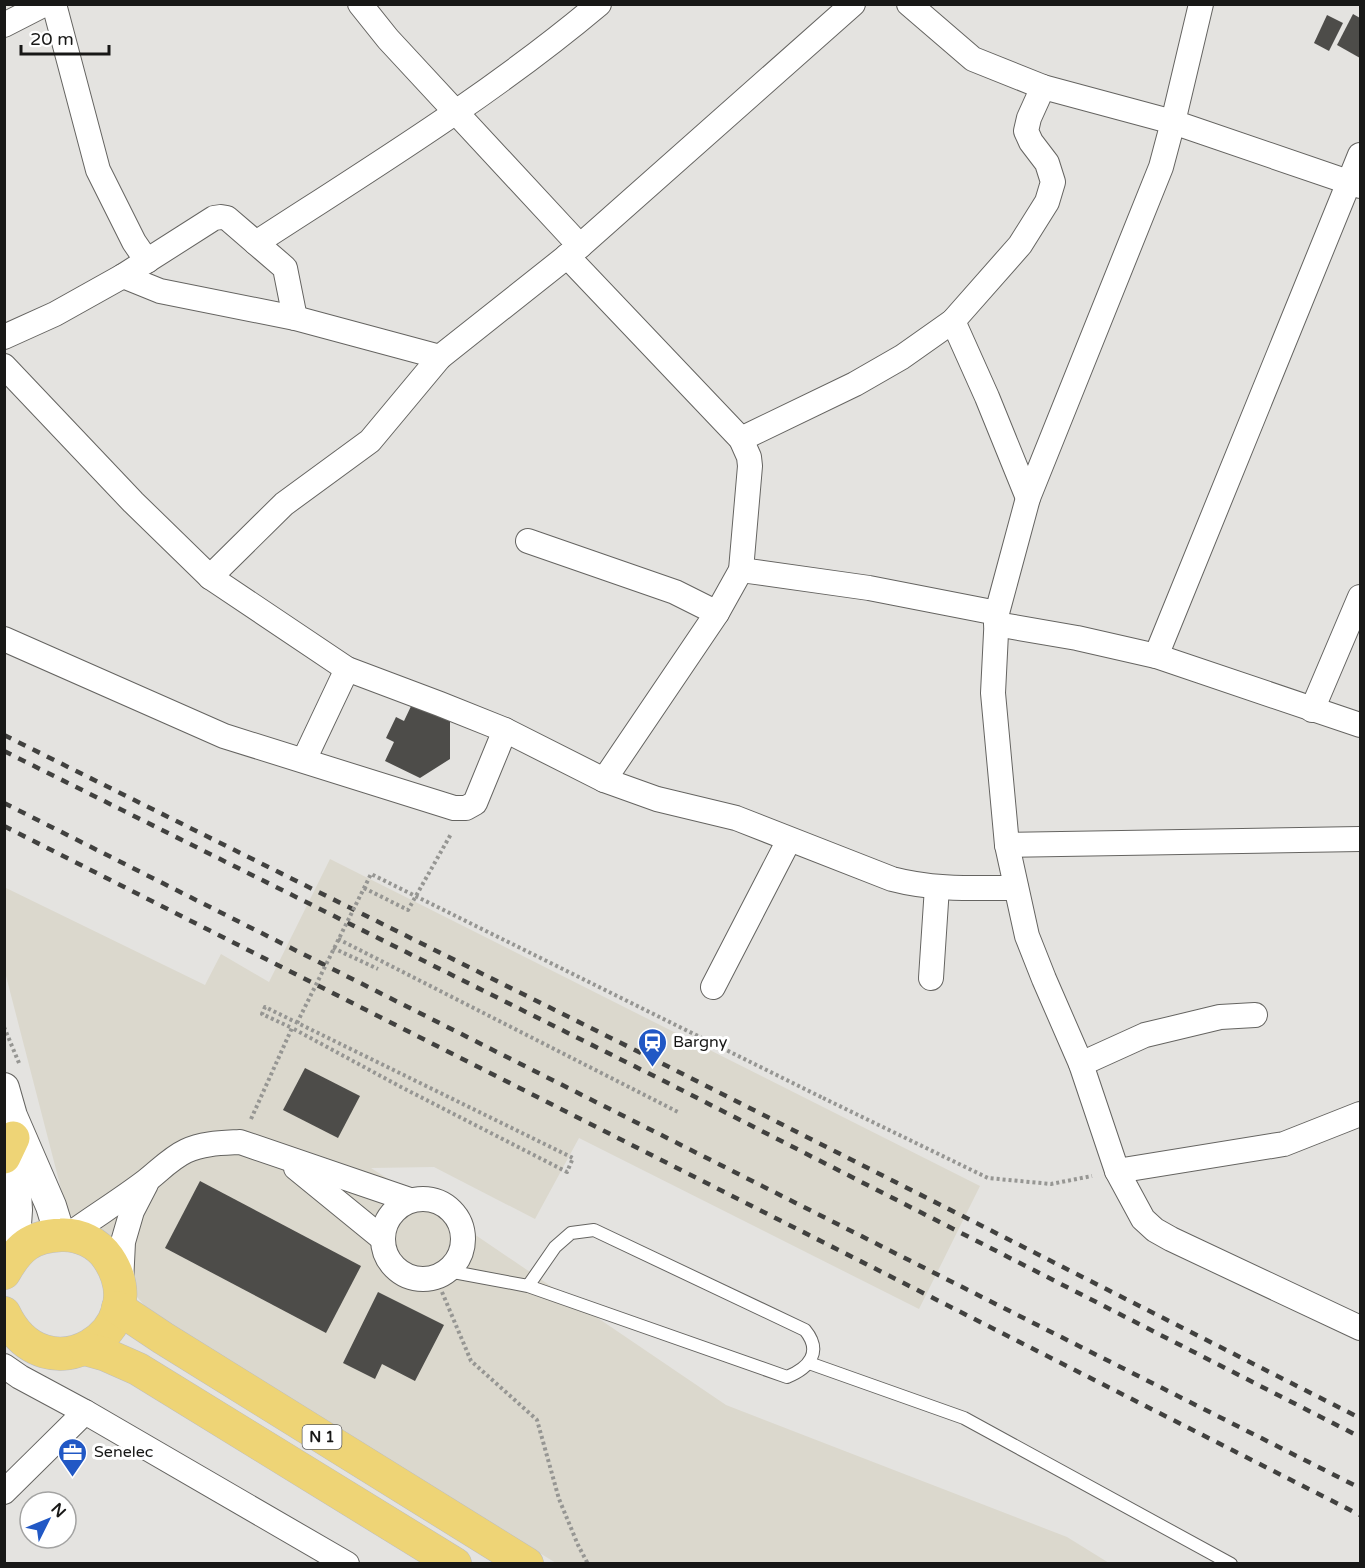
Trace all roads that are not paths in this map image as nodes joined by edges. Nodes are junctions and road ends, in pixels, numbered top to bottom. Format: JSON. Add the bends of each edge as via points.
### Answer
{"nodes":[{"id":1,"x":45,"y":4,"type":"edge"},
{"id":2,"x":54,"y":4,"type":"edge"},
{"id":3,"x":360,"y":4,"type":"edge"},
{"id":4,"x":598,"y":4,"type":"edge"},
{"id":5,"x":853,"y":4,"type":"edge"},
{"id":6,"x":909,"y":4,"type":"edge"},
{"id":7,"x":1201,"y":4,"type":"edge"},
{"id":8,"x":4,"y":25,"type":"edge"},
{"id":9,"x":1043,"y":87,"type":"junction"},
{"id":10,"x":455,"y":113,"type":"junction"},
{"id":11,"x":1173,"y":122,"type":"junction"},
{"id":12,"x":1360,"y":155,"type":"edge"},
{"id":13,"x":1355,"y":183,"type":"edge"},
{"id":14,"x":256,"y":243,"type":"junction"},
{"id":15,"x":573,"y":251,"type":"junction"},
{"id":16,"x":147,"y":261,"type":"junction"},
{"id":17,"x":123,"y":276,"type":"junction"},
{"id":18,"x":295,"y":318,"type":"junction"},
{"id":19,"x":953,"y":321,"type":"junction"},
{"id":20,"x":4,"y":337,"type":"edge"},
{"id":21,"x":440,"y":357,"type":"junction"},
{"id":22,"x":4,"y":366,"type":"edge"},
{"id":23,"x":741,"y":439,"type":"junction"},
{"id":24,"x":1028,"y":498,"type":"junction"},
{"id":25,"x":528,"y":541,"type":"dead end"},
{"id":26,"x":741,"y":570,"type":"junction"},
{"id":27,"x":210,"y":577,"type":"junction"},
{"id":28,"x":1360,"y":597,"type":"edge"},
{"id":29,"x":717,"y":613,"type":"junction"},
{"id":30,"x":997,"y":618,"type":"junction"},
{"id":31,"x":4,"y":639,"type":"edge"},
{"id":32,"x":1155,"y":656,"type":"junction"},
{"id":33,"x":347,"y":669,"type":"junction"},
{"id":34,"x":1312,"y":710,"type":"junction"},
{"id":35,"x":1360,"y":725,"type":"edge"},
{"id":36,"x":505,"y":730,"type":"junction"},
{"id":37,"x":304,"y":760,"type":"junction"},
{"id":38,"x":604,"y":780,"type":"junction"},
{"id":39,"x":789,"y":840,"type":"junction"},
{"id":40,"x":1360,"y":840,"type":"edge"},
{"id":41,"x":1007,"y":846,"type":"junction"},
{"id":42,"x":937,"y":887,"type":"junction"},
{"id":43,"x":1016,"y":888,"type":"junction"},
{"id":44,"x":931,"y":978,"type":"dead end"},
{"id":45,"x":713,"y":987,"type":"dead end"},
{"id":46,"x":1255,"y":1015,"type":"dead end"},
{"id":47,"x":1081,"y":1064,"type":"junction"},
{"id":48,"x":1360,"y":1114,"type":"edge"},
{"id":49,"x":8,"y":1125,"type":"edge"},
{"id":50,"x":285,"y":1158,"type":"junction"},
{"id":51,"x":1117,"y":1171,"type":"junction"},
{"id":52,"x":148,"y":1180,"type":"junction"},
{"id":53,"x":410,"y":1200,"type":"junction"},
{"id":54,"x":383,"y":1239,"type":"junction"},
{"id":55,"x":28,"y":1245,"type":"edge"},
{"id":56,"x":442,"y":1274,"type":"junction"},
{"id":57,"x":528,"y":1286,"type":"junction"},
{"id":58,"x":119,"y":1297,"type":"junction"},
{"id":59,"x":4,"y":1313,"type":"edge"},
{"id":60,"x":1360,"y":1328,"type":"edge"},
{"id":61,"x":86,"y":1348,"type":"junction"},
{"id":62,"x":809,"y":1363,"type":"junction"},
{"id":63,"x":4,"y":1366,"type":"edge"},
{"id":64,"x":85,"y":1412,"type":"junction"},
{"id":65,"x":4,"y":1492,"type":"edge"},
{"id":66,"x":347,"y":1563,"type":"edge"},
{"id":67,"x":454,"y":1563,"type":"edge"},
{"id":68,"x":527,"y":1563,"type":"edge"},
{"id":69,"x":1231,"y":1563,"type":"edge"}],
"edges":[{"from":1,"to":8,"type":"street"},
{"from":2,"to":16,"type":"street","via":[[98,170]]},
{"from":3,"to":10,"type":"street"},
{"from":4,"to":10,"type":"street"},
{"from":5,"to":15,"type":"street"},
{"from":6,"to":9,"type":"street","via":[[973,59]]},
{"from":7,"to":11,"type":"street"},
{"from":9,"to":11,"type":"street"},
{"from":9,"to":19,"type":"street","via":[[1026,131],[1047,163],[1053,182],[1047,202],[1020,245]]},
{"from":10,"to":14,"type":"street"},
{"from":10,"to":15,"type":"street"},
{"from":11,"to":13,"type":"street"},
{"from":11,"to":24,"type":"street","via":[[1161,167]]},
{"from":12,"to":13,"type":"street"},
{"from":13,"to":32,"type":"street"},
{"from":14,"to":16,"type":"street","via":[[227,218],[214,218]]},
{"from":14,"to":18,"type":"street","via":[[285,268]]},
{"from":15,"to":21,"type":"street"},
{"from":15,"to":23,"type":"street"},
{"from":16,"to":17,"type":"street"},
{"from":17,"to":18,"type":"street","via":[[160,291]]},
{"from":17,"to":20,"type":"street"},
{"from":18,"to":21,"type":"street"},
{"from":19,"to":23,"type":"street","via":[[855,384]]},
{"from":19,"to":24,"type":"street"},
{"from":21,"to":27,"type":"street","via":[[370,441],[284,504]]},
{"from":22,"to":27,"type":"street"},
{"from":23,"to":26,"type":"street","via":[[750,466]]},
{"from":24,"to":30,"type":"street"},
{"from":25,"to":29,"type":"street","via":[[675,592]]},
{"from":26,"to":29,"type":"street"},
{"from":26,"to":30,"type":"street","via":[[869,588]]},
{"from":27,"to":33,"type":"street"},
{"from":28,"to":34,"type":"street"},
{"from":29,"to":38,"type":"street"},
{"from":30,"to":32,"type":"street"},
{"from":30,"to":41,"type":"street","via":[[993,693]]},
{"from":31,"to":37,"type":"street","via":[[224,736]]},
{"from":32,"to":34,"type":"street"},
{"from":33,"to":36,"type":"street"},
{"from":33,"to":37,"type":"street"},
{"from":34,"to":35,"type":"street"},
{"from":36,"to":37,"type":"street","via":[[475,803],[466,808],[454,808]]},
{"from":36,"to":38,"type":"street"},
{"from":38,"to":39,"type":"street","via":[[657,799],[736,818]]},
{"from":39,"to":42,"type":"street","via":[[892,879]]},
{"from":39,"to":45,"type":"street"},
{"from":40,"to":41,"type":"street"},
{"from":41,"to":43,"type":"street"},
{"from":42,"to":43,"type":"street"},
{"from":42,"to":44,"type":"street"},
{"from":43,"to":47,"type":"street","via":[[1027,936]]},
{"from":46,"to":47,"type":"street","via":[[1220,1017],[1145,1035]]},
{"from":47,"to":51,"type":"street"},
{"from":48,"to":51,"type":"street","via":[[1284,1144]]},
{"from":49,"to":55,"type":"street","via":[[16,1210]]},
{"from":49,"to":55,"type":"street","via":[[51,1206]]},
{"from":50,"to":52,"type":"street","via":[[240,1142],[218,1143],[186,1151]]},
{"from":50,"to":53,"type":"street"},
{"from":50,"to":54,"type":"street"},
{"from":51,"to":60,"type":"street","via":[[1143,1219],[1155,1230]]},
{"from":52,"to":55,"type":"street","via":[[109,1208]]},
{"from":52,"to":58,"type":"street","via":[[132,1211],[123,1242]]},
{"from":53,"to":54,"type":"street","via":[[390,1216]]},
{"from":53,"to":56,"type":"street","via":[[435,1200],[446,1206],[461,1225],[462,1250],[456,1262]]},
{"from":54,"to":56,"type":"street","via":[[385,1251],[399,1271],[423,1279]]},
{"from":55,"to":58,"type":"highway","via":[[90,1241],[115,1268]]},
{"from":56,"to":57,"type":"lane"},
{"from":57,"to":62,"type":"lane","via":[[787,1377]]},
{"from":57,"to":62,"type":"lane","via":[[555,1247],[571,1233],[594,1230],[805,1330],[814,1349]]},
{"from":58,"to":61,"type":"highway","via":[[113,1323]]},
{"from":58,"to":68,"type":"highway","number":"N 1","via":[[173,1344]]},
{"from":59,"to":61,"type":"highway","via":[[22,1340],[37,1349],[68,1354]]},
{"from":61,"to":67,"type":"highway","number":"N 1","via":[[138,1369]]},
{"from":62,"to":69,"type":"lane","via":[[964,1418]]},
{"from":63,"to":64,"type":"street"},
{"from":64,"to":65,"type":"street"},
{"from":64,"to":66,"type":"street"}]}
